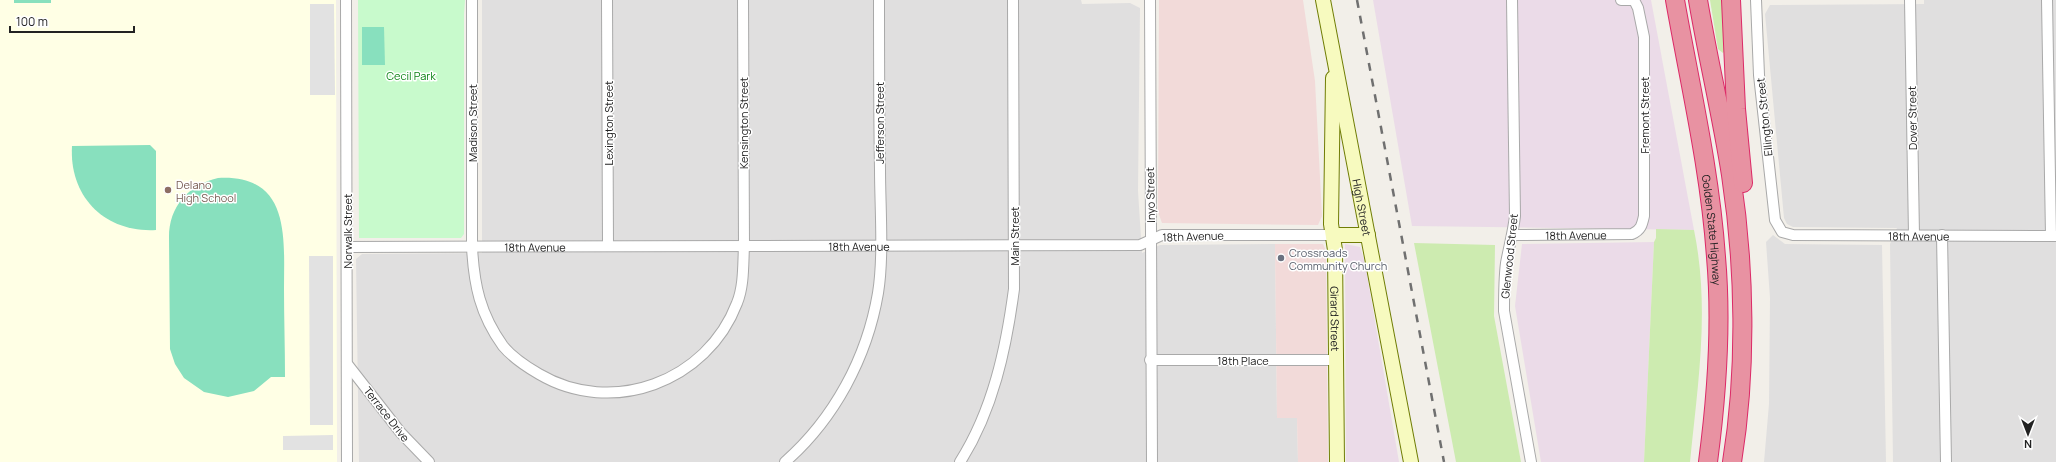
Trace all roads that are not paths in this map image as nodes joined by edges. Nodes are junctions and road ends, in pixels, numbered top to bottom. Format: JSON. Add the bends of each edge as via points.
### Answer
{"nodes":[{"id":1,"x":346,"y":0,"type":"edge"},
{"id":2,"x":472,"y":0,"type":"edge"},
{"id":3,"x":607,"y":0,"type":"edge"},
{"id":4,"x":743,"y":0,"type":"edge"},
{"id":5,"x":879,"y":0,"type":"edge"},
{"id":6,"x":1012,"y":0,"type":"edge"},
{"id":7,"x":1150,"y":0,"type":"edge"},
{"id":8,"x":1323,"y":0,"type":"edge"},
{"id":9,"x":1512,"y":0,"type":"edge"},
{"id":10,"x":1621,"y":0,"type":"edge"},
{"id":11,"x":1634,"y":0,"type":"edge"},
{"id":12,"x":1668,"y":0,"type":"edge"},
{"id":13,"x":1675,"y":0,"type":"edge"},
{"id":14,"x":1698,"y":0,"type":"edge"},
{"id":15,"x":1730,"y":0,"type":"edge"},
{"id":16,"x":1756,"y":0,"type":"edge"},
{"id":17,"x":1910,"y":0,"type":"edge"},
{"id":18,"x":2046,"y":0,"type":"edge"},
{"id":19,"x":1334,"y":56,"type":"junction"},
{"id":20,"x":1688,"y":71,"type":"junction"},
{"id":21,"x":1639,"y":231,"type":"joint"},
{"id":22,"x":1782,"y":232,"type":"joint"},
{"id":23,"x":1333,"y":235,"type":"junction"},
{"id":24,"x":1368,"y":235,"type":"junction"},
{"id":25,"x":1513,"y":235,"type":"junction"},
{"id":26,"x":1914,"y":235,"type":"junction"},
{"id":27,"x":1942,"y":235,"type":"junction"},
{"id":28,"x":2053,"y":236,"type":"edge"},
{"id":29,"x":1151,"y":240,"type":"junction"},
{"id":30,"x":608,"y":246,"type":"junction"},
{"id":31,"x":744,"y":246,"type":"junction"},
{"id":32,"x":880,"y":246,"type":"junction"},
{"id":33,"x":1015,"y":246,"type":"junction"},
{"id":34,"x":347,"y":247,"type":"junction"},
{"id":35,"x":472,"y":247,"type":"junction"},
{"id":36,"x":1741,"y":283,"type":"junction"},
{"id":37,"x":1150,"y":360,"type":"junction"},
{"id":38,"x":1336,"y":360,"type":"junction"},
{"id":39,"x":348,"y":365,"type":"junction"},
{"id":40,"x":348,"y":462,"type":"edge"},
{"id":41,"x":429,"y":462,"type":"edge"},
{"id":42,"x":785,"y":462,"type":"edge"},
{"id":43,"x":960,"y":462,"type":"edge"},
{"id":44,"x":1152,"y":462,"type":"edge"},
{"id":45,"x":1337,"y":462,"type":"edge"},
{"id":46,"x":1411,"y":462,"type":"edge"},
{"id":47,"x":1531,"y":462,"type":"edge"},
{"id":48,"x":1708,"y":462,"type":"edge"},
{"id":49,"x":1732,"y":462,"type":"edge"},
{"id":50,"x":1946,"y":462,"type":"edge"}],
"edges":[{"from":1,"to":34,"type":"street","name":"Norwalk Street"},
{"from":2,"to":35,"type":"street","name":"Madison Street"},
{"from":3,"to":30,"type":"street","name":"Lexington Street"},
{"from":4,"to":31,"type":"street","name":"Kensington Street"},
{"from":5,"to":32,"type":"street","name":"Jefferson Street"},
{"from":6,"to":33,"type":"street","name":"Main Street"},
{"from":7,"to":29,"type":"street","name":"Inyo Street"},
{"from":8,"to":19,"type":"main road","name":"High Street"},
{"from":9,"to":25,"type":"street","name":"Glenwood Street","via":[[1515,216]]},
{"from":10,"to":11,"type":"street"},
{"from":11,"to":21,"type":"street","name":"Fremont Street","via":[[1644,38],[1644,216]]},
{"from":12,"to":20,"type":"highway"},
{"from":13,"to":20,"type":"highway","name":"Golden State Highway"},
{"from":14,"to":36,"type":"highway","via":[[1731,175],[1739,239]]},
{"from":15,"to":36,"type":"highway","via":[[1744,197]]},
{"from":16,"to":22,"type":"street","name":"Ellington Street","via":[[1759,75],[1775,220]]},
{"from":17,"to":26,"type":"street","name":"Dover Street"},
{"from":18,"to":28,"type":"street"},
{"from":19,"to":23,"type":"main road","name":"Girard Street","via":[[1331,224]]},
{"from":19,"to":24,"type":"main road","name":"High Street"},
{"from":20,"to":48,"type":"highway","name":"Golden State Highway","via":[[1708,182],[1717,259],[1718,350]]},
{"from":21,"to":25,"type":"street","name":"18th Avenue","via":[[1632,234]]},
{"from":22,"to":26,"type":"street","name":"18th Avenue","via":[[1793,235]]},
{"from":23,"to":24,"type":"main road","name":"18th Avenue"},
{"from":23,"to":29,"type":"street","name":"18th Avenue","via":[[1162,235]]},
{"from":23,"to":38,"type":"main road","name":"Girard Street"},
{"from":24,"to":46,"type":"main road","name":"High Street"},
{"from":25,"to":47,"type":"street","name":"Glenwood Street","via":[[1506,262],[1504,311]]},
{"from":26,"to":27,"type":"street","name":"18th Avenue"},
{"from":27,"to":28,"type":"street","name":"18th Avenue"},
{"from":27,"to":50,"type":"street"},
{"from":29,"to":33,"type":"street","name":"18th Avenue","via":[[1140,245]]},
{"from":29,"to":37,"type":"street","name":"Inyo Street"},
{"from":30,"to":31,"type":"street","name":"18th Avenue"},
{"from":30,"to":35,"type":"street","name":"18th Avenue"},
{"from":31,"to":32,"type":"street","name":"18th Avenue"},
{"from":31,"to":35,"type":"street","name":"Madison Street","via":[[737,303],[724,328],[708,350],[687,368],[662,383],[606,394],[577,389],[550,380],[527,367],[504,347],[489,324],[478,299]]},
{"from":32,"to":33,"type":"street","name":"18th Avenue"},
{"from":32,"to":42,"type":"street","via":[[878,292],[869,333],[853,373],[831,411],[805,445]]},
{"from":33,"to":43,"type":"street","name":"Main Street","via":[[1014,289],[999,373],[984,416]]},
{"from":34,"to":35,"type":"street","name":"18th Avenue"},
{"from":34,"to":39,"type":"street","name":"Norwalk Street"},
{"from":36,"to":49,"type":"highway","via":[[1740,373]]},
{"from":37,"to":38,"type":"street","name":"18th Place"},
{"from":37,"to":44,"type":"street","name":"Inyo Street"},
{"from":38,"to":45,"type":"main road","name":"Girard Street"},
{"from":39,"to":40,"type":"street","name":"Norwalk Street"},
{"from":39,"to":41,"type":"street","name":"Terrace Drive","via":[[401,433]]}]}
